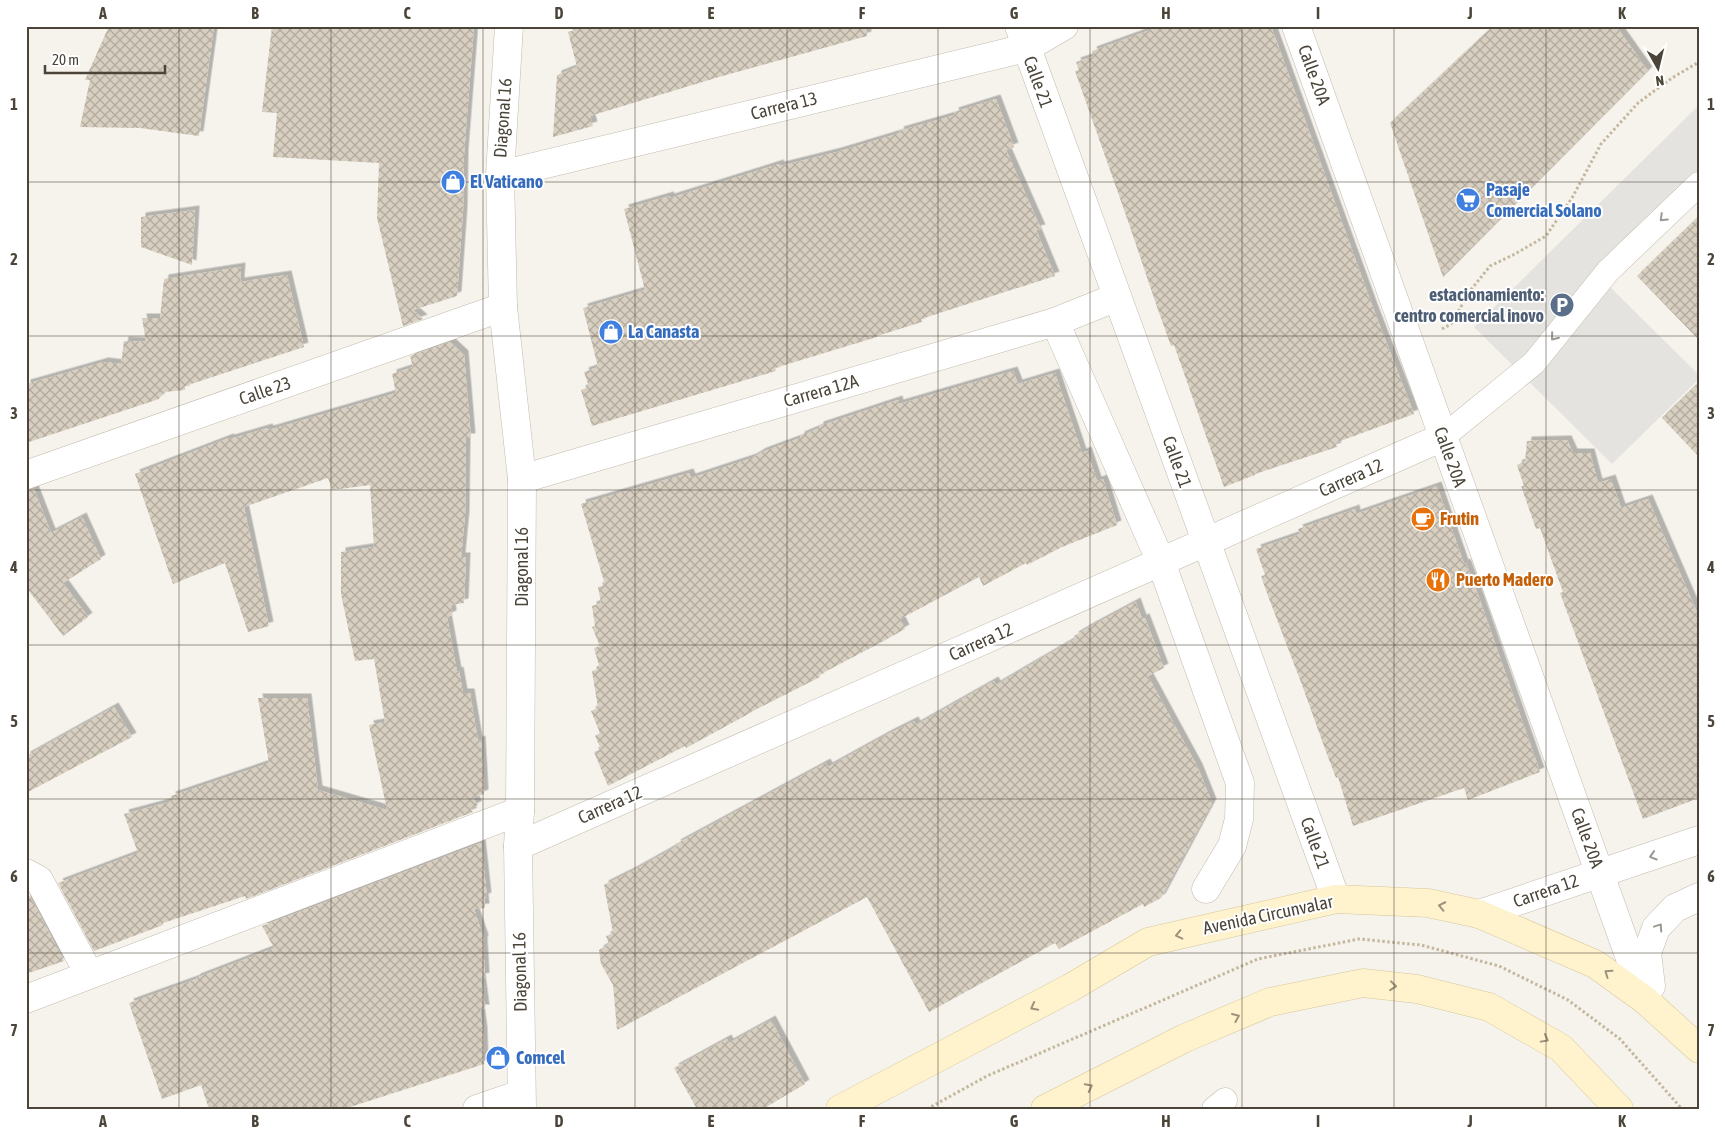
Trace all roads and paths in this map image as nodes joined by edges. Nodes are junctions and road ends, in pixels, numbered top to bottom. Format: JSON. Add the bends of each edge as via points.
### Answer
{"nodes":[{"id":1,"x":509,"y":26,"type":"edge"},
{"id":2,"x":1064,"y":26,"type":"edge"},
{"id":3,"x":1296,"y":26,"type":"edge"},
{"id":4,"x":1023,"y":37,"type":"edge"},
{"id":5,"x":1699,"y":62,"type":"edge"},
{"id":6,"x":500,"y":175,"type":"junction"},
{"id":7,"x":1699,"y":184,"type":"edge"},
{"id":8,"x":1117,"y":297,"type":"junction"},
{"id":9,"x":503,"y":307,"type":"junction"},
{"id":10,"x":1055,"y":322,"type":"junction"},
{"id":11,"x":1410,"y":345,"type":"junction"},
{"id":12,"x":1443,"y":438,"type":"junction"},
{"id":13,"x":26,"y":475,"type":"edge"},
{"id":14,"x":522,"y":479,"type":"junction"},
{"id":15,"x":1206,"y":542,"type":"junction"},
{"id":16,"x":1161,"y":562,"type":"junction"},
{"id":17,"x":520,"y":811,"type":"junction"},
{"id":18,"x":1699,"y":840,"type":"edge"},
{"id":19,"x":518,"y":846,"type":"junction"},
{"id":20,"x":26,"y":872,"type":"edge"},
{"id":21,"x":1599,"y":873,"type":"junction"},
{"id":22,"x":1206,"y":889,"type":"dead end"},
{"id":23,"x":1699,"y":897,"type":"edge"},
{"id":24,"x":1336,"y":898,"type":"junction"},
{"id":25,"x":1480,"y":914,"type":"junction"},
{"id":26,"x":89,"y":974,"type":"junction"},
{"id":27,"x":26,"y":999,"type":"edge"},
{"id":28,"x":1650,"y":1004,"type":"junction"},
{"id":29,"x":1699,"y":1049,"type":"edge"},
{"id":30,"x":522,"y":1102,"type":"edge"},
{"id":31,"x":477,"y":1109,"type":"edge"},
{"id":32,"x":840,"y":1109,"type":"edge"},
{"id":33,"x":1045,"y":1109,"type":"edge"},
{"id":34,"x":1619,"y":1109,"type":"edge"}],
"edges":[{"from":1,"to":6,"type":"street","name":"Diagonal 16"},
{"from":2,"to":4,"type":"street","name":"Carrera 13"},
{"from":3,"to":11,"type":"street","name":"Calle 20A"},
{"from":4,"to":6,"type":"street","name":"Carrera 13"},
{"from":4,"to":8,"type":"street","name":"Calle 21"},
{"from":5,"to":11,"type":"path","via":[[1638,103],[1607,137],[1546,236],[1490,266],[1470,291],[1451,324]]},
{"from":6,"to":9,"type":"street","name":"Diagonal 16"},
{"from":7,"to":12,"type":"lane","one_way":true,"via":[[1608,271],[1534,363]]},
{"from":8,"to":10,"type":"street","name":"Carrera 12A"},
{"from":8,"to":15,"type":"street","name":"Calle 21"},
{"from":9,"to":13,"type":"street","name":"Calle 23"},
{"from":9,"to":14,"type":"street","name":"Diagonal 16"},
{"from":10,"to":14,"type":"street","name":"Carrera 12A"},
{"from":10,"to":16,"type":"street"},
{"from":11,"to":12,"type":"street","name":"Calle 20A"},
{"from":12,"to":15,"type":"street","name":"Carrera 12"},
{"from":12,"to":21,"type":"street","name":"Calle 20A"},
{"from":14,"to":17,"type":"street","name":"Diagonal 16"},
{"from":15,"to":16,"type":"street","name":"Carrera 12"},
{"from":15,"to":24,"type":"street","name":"Calle 21"},
{"from":16,"to":19,"type":"street","name":"Carrera 12"},
{"from":16,"to":22,"type":"street","via":[[1240,783],[1239,819],[1232,846]]},
{"from":17,"to":19,"type":"street","name":"Diagonal 16"},
{"from":17,"to":26,"type":"street"},
{"from":18,"to":21,"type":"street","name":"Carrera 12","one_way":true},
{"from":19,"to":30,"type":"street","name":"Diagonal 16"},
{"from":20,"to":26,"type":"street","via":[[39,880]]},
{"from":21,"to":25,"type":"street","name":"Carrera 12"},
{"from":21,"to":28,"type":"street","name":"Calle 20A"},
{"from":28,"to":23,"type":"street","one_way":true,"via":[[1647,953],[1656,928],[1675,908]]},
{"from":25,"to":24,"type":"main road","name":"Avenida Circunvalar","one_way":true,"via":[[1428,904]]},
{"from":24,"to":32,"type":"main road","name":"Avenida Circunvalar","one_way":true,"via":[[1148,942],[1070,988]]},
{"from":28,"to":25,"type":"main road","name":"Avenida Circunvalar","one_way":true,"via":[[1595,964]]},
{"from":26,"to":27,"type":"street"},
{"from":28,"to":29,"type":"main road","name":"Avenida Circunvalar"},
{"from":30,"to":31,"type":"street"},
{"from":33,"to":34,"type":"main road","one_way":true,"via":[[1185,1038],[1270,1002],[1363,983],[1417,988],[1488,1007],[1561,1048]]}]}
